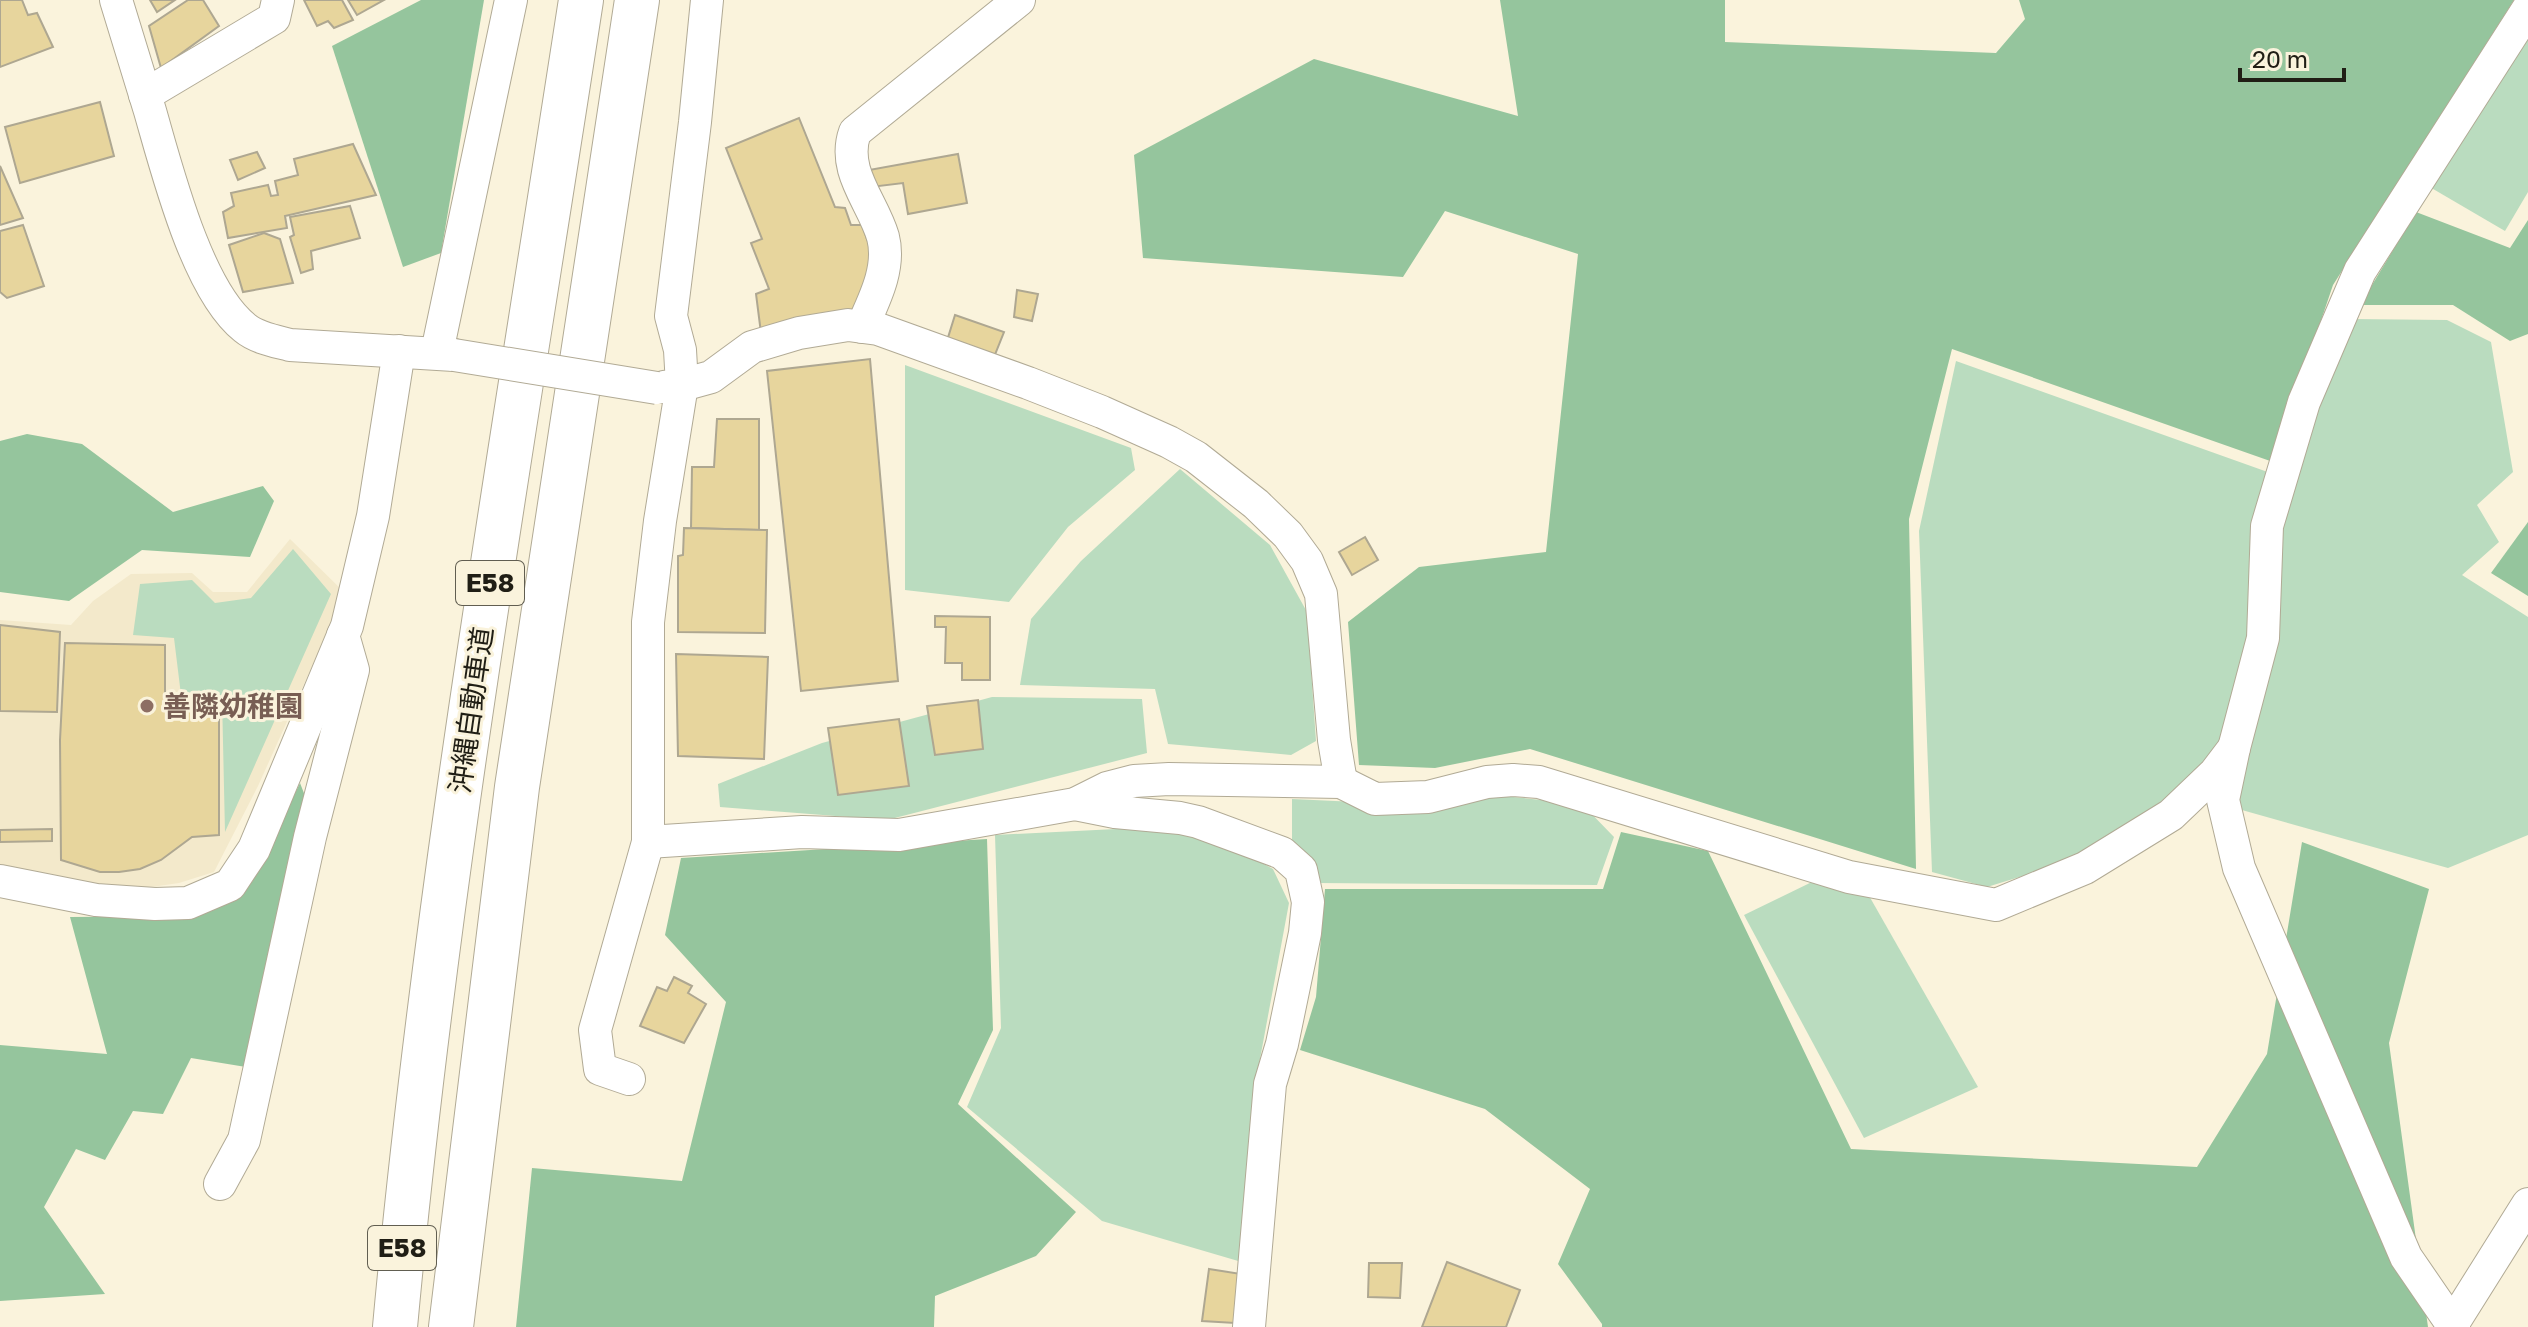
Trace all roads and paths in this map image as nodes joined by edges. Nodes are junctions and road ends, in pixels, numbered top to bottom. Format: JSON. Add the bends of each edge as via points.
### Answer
{"nodes":[{"id":1,"x":116,"y":0,"type":"edge"},
{"id":2,"x":278,"y":0,"type":"edge"},
{"id":3,"x":511,"y":0,"type":"edge"},
{"id":4,"x":581,"y":0,"type":"edge"},
{"id":5,"x":637,"y":0,"type":"edge"},
{"id":6,"x":707,"y":0,"type":"edge"},
{"id":7,"x":1019,"y":0,"type":"edge"},
{"id":8,"x":2528,"y":9,"type":"edge"},
{"id":9,"x":145,"y":95,"type":"junction"},
{"id":10,"x":862,"y":327,"type":"junction"},
{"id":11,"x":399,"y":351,"type":"junction"},
{"id":12,"x":445,"y":354,"type":"junction"},
{"id":13,"x":670,"y":386,"type":"junction"},
{"id":14,"x":343,"y":635,"type":"junction"},
{"id":15,"x":2234,"y":748,"type":"junction"},
{"id":16,"x":1341,"y":782,"type":"junction"},
{"id":17,"x":1075,"y":804,"type":"junction"},
{"id":18,"x":648,"y":842,"type":"junction"},
{"id":19,"x":0,"y":881,"type":"edge"},
{"id":20,"x":629,"y":1079,"type":"dead end"},
{"id":21,"x":220,"y":1184,"type":"dead end"},
{"id":22,"x":2528,"y":1204,"type":"edge"},
{"id":23,"x":2453,"y":1326,"type":"edge"},
{"id":24,"x":395,"y":1327,"type":"edge"},
{"id":25,"x":451,"y":1327,"type":"edge"},
{"id":26,"x":1249,"y":1327,"type":"edge"}],
"edges":[{"from":1,"to":9,"type":"street"},
{"from":2,"to":9,"type":"street","via":[[274,18]]},
{"from":3,"to":12,"type":"street"},
{"from":4,"to":24,"type":"highway","name":"沖縄自動車道","number":"E58","via":[[465,749],[410,1168]]},
{"from":5,"to":25,"type":"highway","name":"沖縄自動車道","number":"E58","via":[[517,787]]},
{"from":6,"to":13,"type":"street","via":[[671,316],[680,350]]},
{"from":7,"to":10,"type":"street","via":[[855,132],[855,177],[884,247],[878,290]]},
{"from":8,"to":15,"type":"street","via":[[2360,271],[2304,402],[2267,526],[2263,638]]},
{"from":9,"to":11,"type":"street","via":[[176,200],[209,280],[246,329],[290,345]]},
{"from":10,"to":13,"type":"street","via":[[799,333],[752,347],[711,377]]},
{"from":10,"to":16,"type":"street","via":[[1028,383],[1169,442],[1224,477],[1288,535],[1321,594]]},
{"from":11,"to":12,"type":"street"},
{"from":11,"to":14,"type":"street","via":[[373,516]]},
{"from":12,"to":13,"type":"street","bridge":true},
{"from":13,"to":18,"type":"street","via":[[648,622]]},
{"from":14,"to":19,"type":"street","via":[[254,849],[230,885],[188,903],[155,904],[96,900]]},
{"from":14,"to":21,"type":"street","via":[[353,670],[310,837],[244,1140]]},
{"from":15,"to":16,"type":"street","via":[[2171,815],[2085,868],[1996,905],[1849,877],[1539,782],[1487,782],[1428,797],[1375,799]]},
{"from":15,"to":23,"type":"street","via":[[2223,800],[2239,868],[2406,1257]]},
{"from":16,"to":17,"type":"street","via":[[1134,781]]},
{"from":17,"to":18,"type":"street","via":[[899,835],[802,832]]},
{"from":17,"to":26,"type":"street","via":[[1198,822],[1282,853],[1301,870],[1308,902],[1305,933],[1270,1084]]},
{"from":18,"to":20,"type":"street","via":[[595,1030],[600,1069]]},
{"from":22,"to":23,"type":"street"}]}
